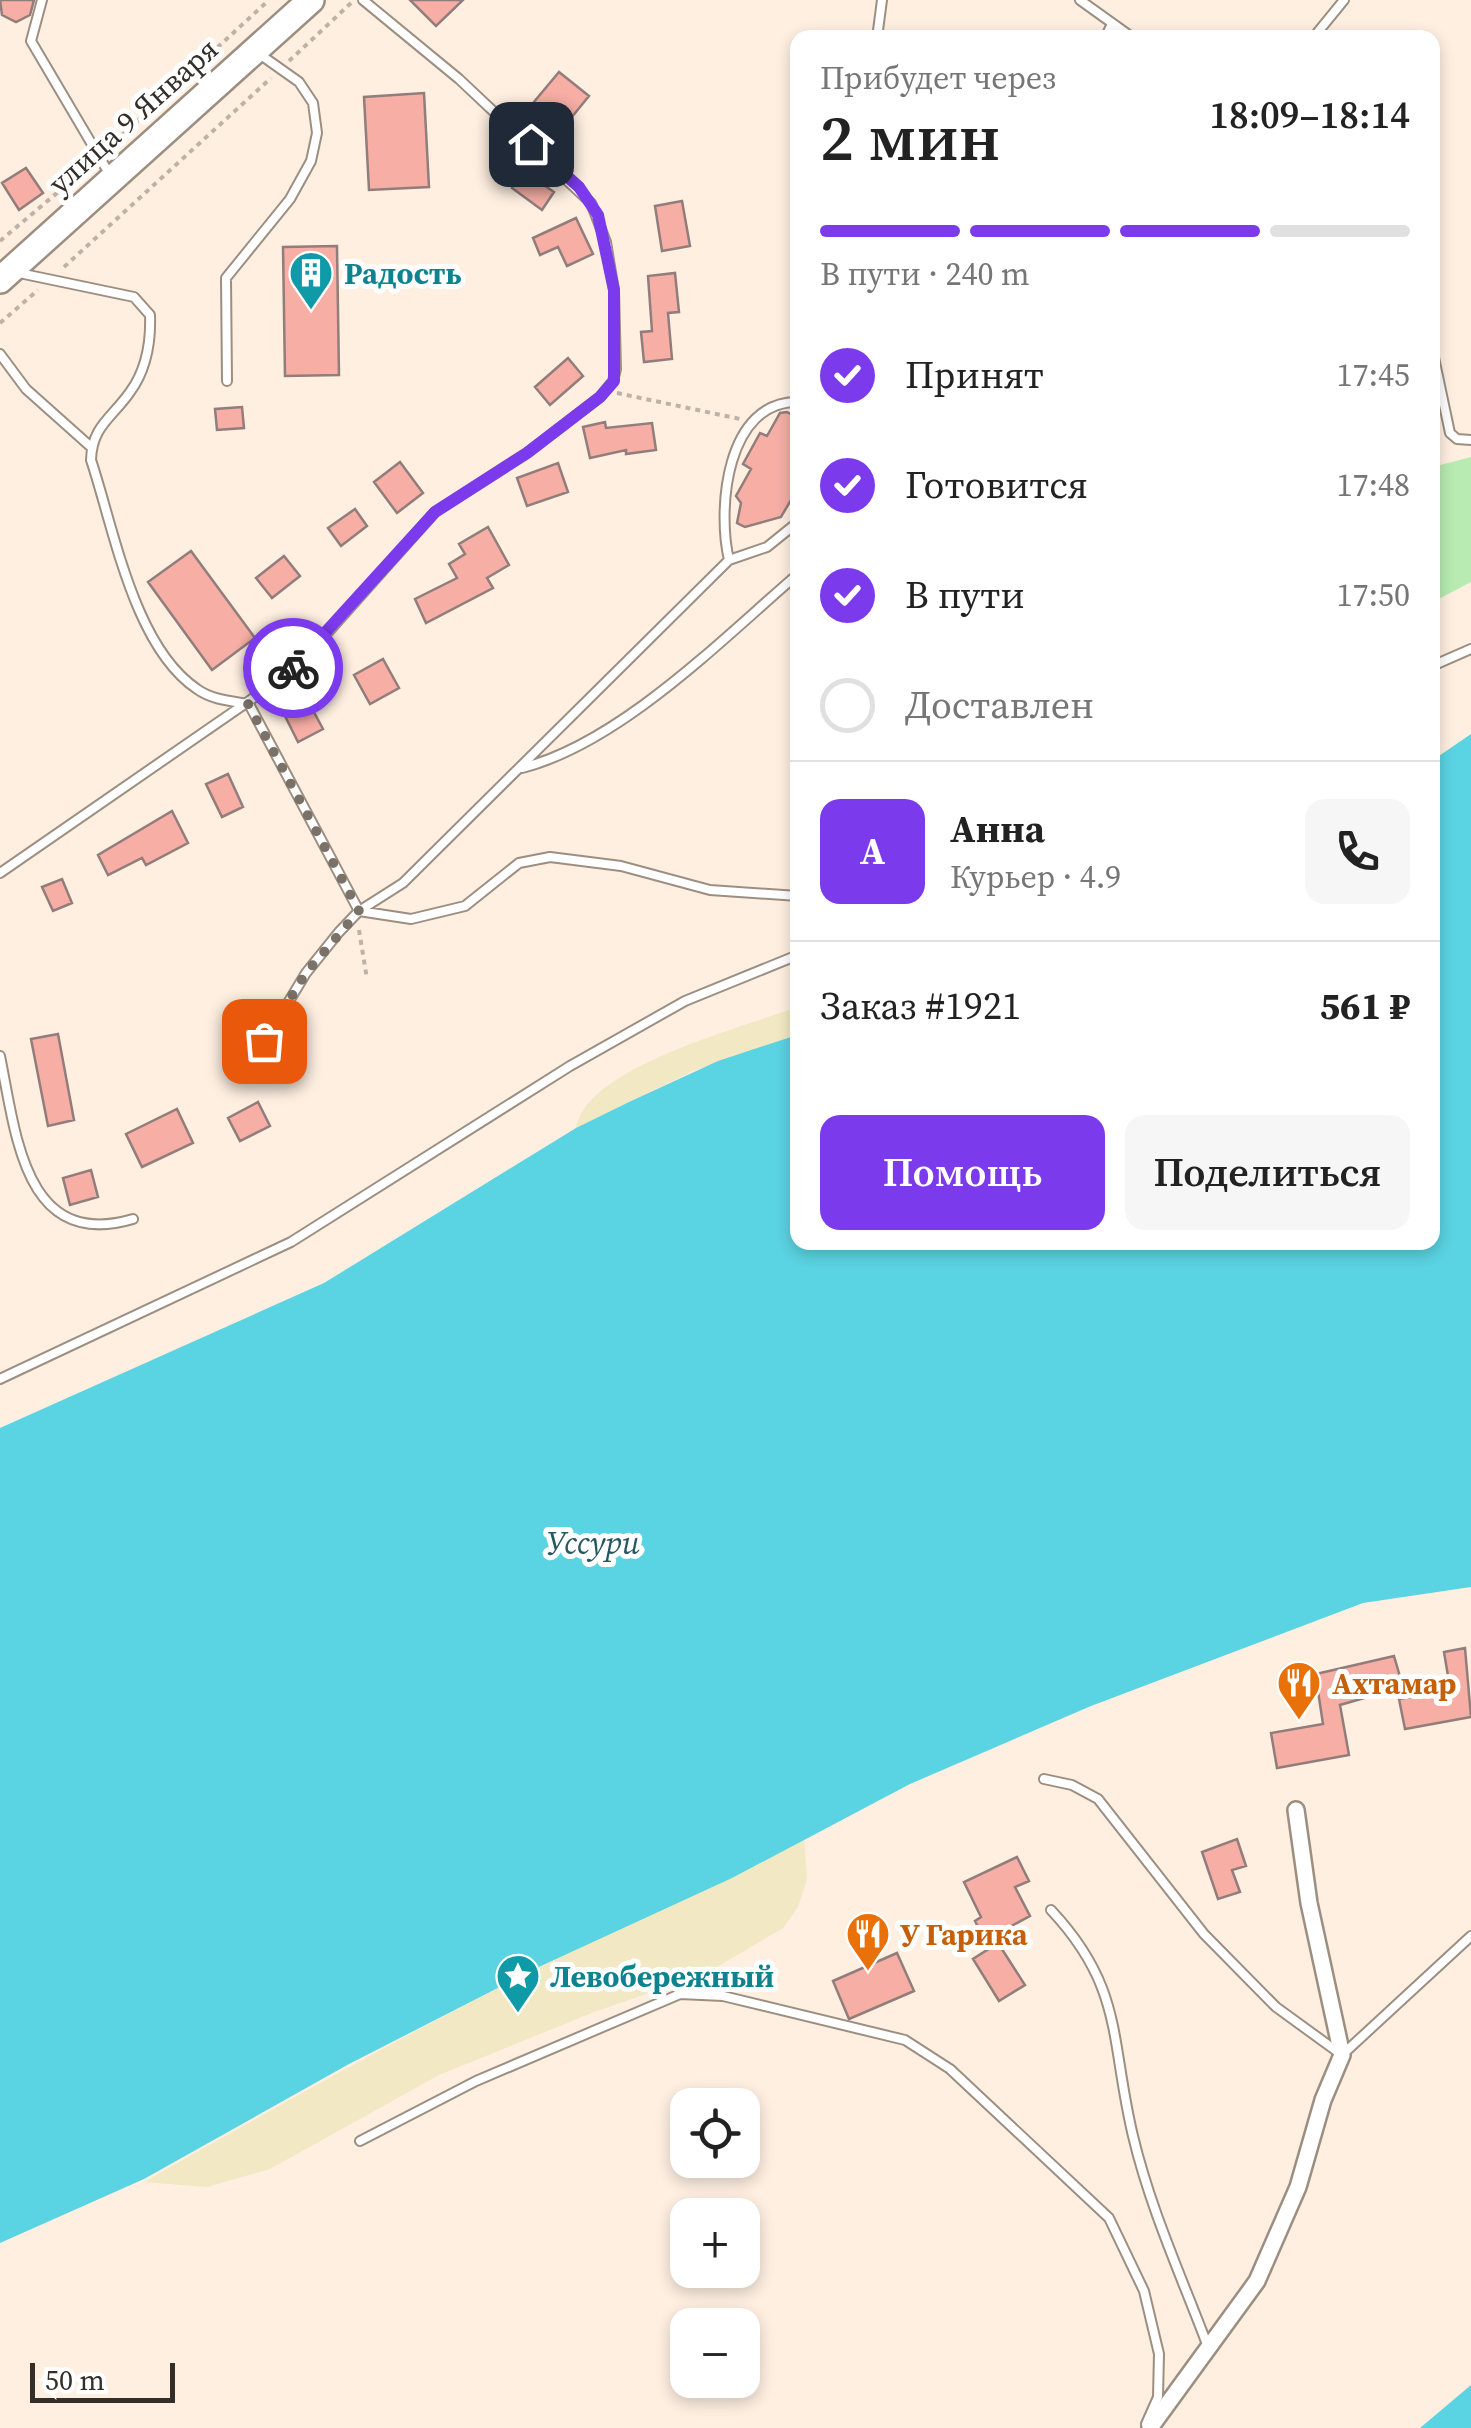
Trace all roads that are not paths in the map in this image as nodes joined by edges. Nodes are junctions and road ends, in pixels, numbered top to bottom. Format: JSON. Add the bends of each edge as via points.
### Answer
{"nodes":[{"id":1,"x":42,"y":0,"type":"edge"},
{"id":2,"x":363,"y":0,"type":"edge"},
{"id":3,"x":882,"y":0,"type":"edge"},
{"id":4,"x":1080,"y":0,"type":"edge"},
{"id":5,"x":1344,"y":0,"type":"edge"},
{"id":6,"x":303,"y":2,"type":"edge"},
{"id":7,"x":1112,"y":24,"type":"junction"},
{"id":8,"x":879,"y":30,"type":"edge"},
{"id":9,"x":1109,"y":30,"type":"edge"},
{"id":10,"x":1121,"y":30,"type":"edge"},
{"id":11,"x":1320,"y":30,"type":"edge"},
{"id":12,"x":255,"y":50,"type":"junction"},
{"id":13,"x":105,"y":168,"type":"junction"},
{"id":14,"x":5,"y":276,"type":"edge"},
{"id":15,"x":0,"y":354,"type":"edge"},
{"id":16,"x":227,"y":381,"type":"dead end"},
{"id":17,"x":1440,"y":386,"type":"edge"},
{"id":18,"x":790,"y":402,"type":"edge"},
{"id":19,"x":1471,"y":440,"type":"edge"},
{"id":20,"x":91,"y":448,"type":"junction"},
{"id":21,"x":790,"y":528,"type":"edge"},
{"id":22,"x":728,"y":560,"type":"junction"},
{"id":23,"x":790,"y":581,"type":"edge"},
{"id":24,"x":1471,"y":650,"type":"edge"},
{"id":25,"x":1440,"y":663,"type":"edge"},
{"id":26,"x":248,"y":704,"type":"junction"},
{"id":27,"x":518,"y":769,"type":"junction"},
{"id":28,"x":0,"y":874,"type":"edge"},
{"id":29,"x":790,"y":895,"type":"edge"},
{"id":30,"x":359,"y":911,"type":"junction"},
{"id":31,"x":790,"y":958,"type":"edge"},
{"id":32,"x":264,"y":1041,"type":"dead end"},
{"id":33,"x":0,"y":1056,"type":"edge"},
{"id":34,"x":133,"y":1219,"type":"dead end"},
{"id":35,"x":0,"y":1380,"type":"edge"},
{"id":36,"x":1044,"y":1780,"type":"dead end"},
{"id":37,"x":1296,"y":1810,"type":"dead end"},
{"id":38,"x":1051,"y":1910,"type":"dead end"},
{"id":39,"x":1471,"y":1936,"type":"edge"},
{"id":40,"x":1342,"y":2055,"type":"junction"},
{"id":41,"x":360,"y":2141,"type":"dead end"},
{"id":42,"x":1210,"y":2352,"type":"junction"},
{"id":43,"x":1147,"y":2428,"type":"edge"}],
"edges":[{"from":1,"to":13,"type":"lane","via":[[31,41]]},
{"from":2,"to":26,"type":"lane","via":[[591,203],[614,290],[616,370],[600,397],[435,512],[313,649]]},
{"from":3,"to":8,"type":"lane"},
{"from":4,"to":7,"type":"lane"},
{"from":5,"to":11,"type":"lane"},
{"from":6,"to":12,"type":"main road","name":"улица 9 Января"},
{"from":7,"to":9,"type":"lane"},
{"from":7,"to":10,"type":"lane"},
{"from":12,"to":13,"type":"main road","name":"улица 9 Января"},
{"from":12,"to":16,"type":"lane","via":[[300,82],[313,103],[318,134],[290,199],[226,278]]},
{"from":13,"to":14,"type":"main road","name":"улица 9 Января"},
{"from":14,"to":20,"type":"lane","via":[[51,278],[134,297],[150,315],[150,346],[131,392],[104,418]]},
{"from":15,"to":20,"type":"lane","via":[[26,389]]},
{"from":17,"to":19,"type":"lane","via":[[1450,433]]},
{"from":18,"to":22,"type":"lane","via":[[766,412],[741,437],[722,507]]},
{"from":20,"to":26,"type":"lane","via":[[146,630],[198,690]]},
{"from":21,"to":22,"type":"lane","via":[[767,546]]},
{"from":22,"to":27,"type":"lane"},
{"from":23,"to":27,"type":"lane","via":[[612,728],[552,760]]},
{"from":24,"to":25,"type":"lane"},
{"from":26,"to":28,"type":"lane"},
{"from":26,"to":30,"type":"lane"},
{"from":27,"to":30,"type":"lane","via":[[403,883]]},
{"from":29,"to":30,"type":"lane","via":[[710,890],[621,866],[550,857],[519,863],[465,906],[411,919]]},
{"from":30,"to":32,"type":"lane","via":[[306,973]]},
{"from":31,"to":35,"type":"lane","via":[[685,1001],[570,1066],[292,1242]]},
{"from":33,"to":34,"type":"lane","via":[[17,1140],[41,1195],[73,1224]]},
{"from":36,"to":40,"type":"lane","via":[[1098,1799],[1204,1934],[1276,2007]]},
{"from":37,"to":40,"type":"street"},
{"from":38,"to":42,"type":"lane","via":[[1085,1946],[1102,1980],[1133,2137]]},
{"from":39,"to":40,"type":"lane"},
{"from":40,"to":42,"type":"street","via":[[1298,2187],[1257,2281]]},
{"from":41,"to":43,"type":"lane","via":[[476,2082],[680,1994],[723,1996],[906,2040],[950,2069],[1109,2218],[1144,2291],[1159,2354],[1158,2397]]},
{"from":42,"to":43,"type":"street"}]}
